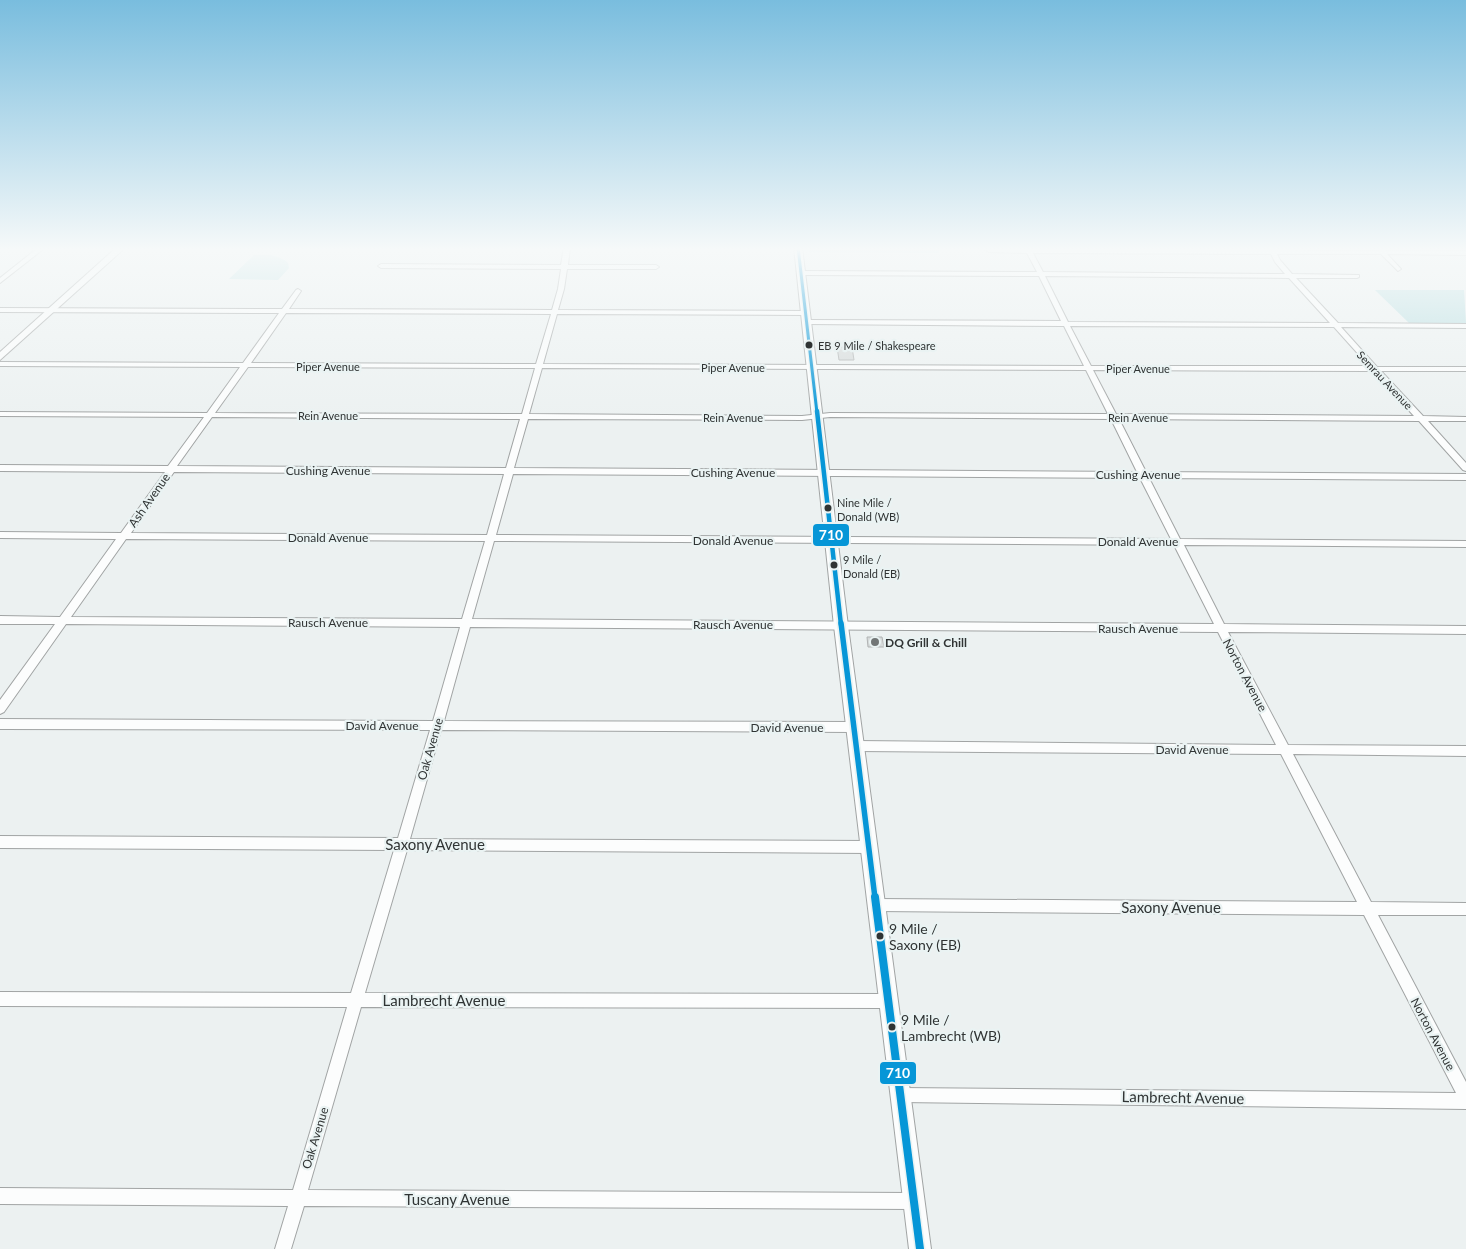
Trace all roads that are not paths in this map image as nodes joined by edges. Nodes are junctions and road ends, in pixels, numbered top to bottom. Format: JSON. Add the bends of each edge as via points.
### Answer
{"nodes":[{"id":1,"x":57,"y":305,"type":"edge"},
{"id":2,"x":288,"y":305,"type":"edge"},
{"id":3,"x":555,"y":305,"type":"edge"},
{"id":4,"x":806,"y":305,"type":"edge"},
{"id":5,"x":1056,"y":305,"type":"edge"},
{"id":6,"x":1316,"y":305,"type":"edge"},
{"id":7,"x":0,"y":310,"type":"edge"},
{"id":8,"x":51,"y":311,"type":"junction"},
{"id":9,"x":284,"y":311,"type":"junction"},
{"id":10,"x":554,"y":312,"type":"junction"},
{"id":11,"x":807,"y":318,"type":"junction"},
{"id":12,"x":1066,"y":324,"type":"junction"},
{"id":13,"x":1334,"y":325,"type":"junction"},
{"id":14,"x":1466,"y":326,"type":"edge"},
{"id":15,"x":0,"y":357,"type":"edge"},
{"id":16,"x":0,"y":364,"type":"edge"},
{"id":17,"x":245,"y":365,"type":"junction"},
{"id":18,"x":538,"y":366,"type":"junction"},
{"id":19,"x":813,"y":367,"type":"junction"},
{"id":20,"x":1088,"y":367,"type":"junction"},
{"id":21,"x":1374,"y":369,"type":"junction"},
{"id":22,"x":1466,"y":369,"type":"edge"},
{"id":23,"x":0,"y":414,"type":"edge"},
{"id":24,"x":210,"y":415,"type":"junction"},
{"id":25,"x":524,"y":416,"type":"junction"},
{"id":26,"x":818,"y":416,"type":"junction"},
{"id":27,"x":1113,"y":417,"type":"junction"},
{"id":28,"x":1421,"y":418,"type":"junction"},
{"id":29,"x":1466,"y":419,"type":"edge"},
{"id":30,"x":0,"y":468,"type":"edge"},
{"id":31,"x":1466,"y":468,"type":"edge"},
{"id":32,"x":171,"y":469,"type":"junction"},
{"id":33,"x":509,"y":472,"type":"junction"},
{"id":34,"x":826,"y":472,"type":"junction"},
{"id":35,"x":1143,"y":474,"type":"junction"},
{"id":36,"x":1466,"y":477,"type":"edge"},
{"id":37,"x":0,"y":535,"type":"edge"},
{"id":38,"x":124,"y":536,"type":"junction"},
{"id":39,"x":490,"y":538,"type":"junction"},
{"id":40,"x":832,"y":540,"type":"junction"},
{"id":41,"x":1177,"y":542,"type":"junction"},
{"id":42,"x":1466,"y":544,"type":"edge"},
{"id":43,"x":0,"y":620,"type":"edge"},
{"id":44,"x":64,"y":620,"type":"junction"},
{"id":45,"x":466,"y":622,"type":"junction"},
{"id":46,"x":841,"y":626,"type":"junction"},
{"id":47,"x":1221,"y":628,"type":"junction"},
{"id":48,"x":1466,"y":630,"type":"edge"},
{"id":49,"x":0,"y":709,"type":"edge"},
{"id":50,"x":0,"y":724,"type":"edge"},
{"id":51,"x":437,"y":726,"type":"junction"},
{"id":52,"x":854,"y":727,"type":"junction"},
{"id":53,"x":857,"y":746,"type":"junction"},
{"id":54,"x":1284,"y":749,"type":"junction"},
{"id":55,"x":1466,"y":751,"type":"edge"},
{"id":56,"x":0,"y":842,"type":"edge"},
{"id":57,"x":402,"y":844,"type":"junction"},
{"id":58,"x":870,"y":847,"type":"junction"},
{"id":59,"x":877,"y":905,"type":"junction"},
{"id":60,"x":1367,"y":908,"type":"junction"},
{"id":61,"x":1466,"y":909,"type":"edge"},
{"id":62,"x":0,"y":999,"type":"edge"},
{"id":63,"x":356,"y":1000,"type":"junction"},
{"id":64,"x":888,"y":1001,"type":"junction"},
{"id":65,"x":900,"y":1095,"type":"junction"},
{"id":66,"x":1466,"y":1099,"type":"edge"},
{"id":67,"x":0,"y":1196,"type":"edge"},
{"id":68,"x":297,"y":1198,"type":"junction"},
{"id":69,"x":913,"y":1201,"type":"junction"},
{"id":70,"x":283,"y":1249,"type":"edge"},
{"id":71,"x":920,"y":1249,"type":"edge"}],
"edges":[{"from":1,"to":8,"type":"main road"},
{"from":2,"to":9,"type":"street","name":"Ash Avenue"},
{"from":3,"to":10,"type":"street","name":"Oak Avenue"},
{"from":4,"to":11,"type":"main road"},
{"from":5,"to":12,"type":"street","name":"Norton Avenue"},
{"from":6,"to":13,"type":"street","name":"Semrau Avenue"},
{"from":7,"to":8,"type":"street"},
{"from":8,"to":9,"type":"street"},
{"from":8,"to":15,"type":"main road"},
{"from":9,"to":10,"type":"street"},
{"from":9,"to":17,"type":"street","name":"Ash Avenue"},
{"from":10,"to":11,"type":"street"},
{"from":10,"to":18,"type":"street","name":"Oak Avenue"},
{"from":11,"to":12,"type":"street"},
{"from":11,"to":19,"type":"main road"},
{"from":12,"to":13,"type":"street"},
{"from":12,"to":20,"type":"street","name":"Norton Avenue"},
{"from":13,"to":14,"type":"street"},
{"from":13,"to":21,"type":"street","name":"Semrau Avenue"},
{"from":16,"to":17,"type":"street","name":"Piper Avenue"},
{"from":17,"to":18,"type":"street","name":"Piper Avenue"},
{"from":17,"to":24,"type":"street","name":"Ash Avenue"},
{"from":18,"to":19,"type":"street","name":"Piper Avenue"},
{"from":18,"to":25,"type":"street","name":"Oak Avenue"},
{"from":19,"to":20,"type":"street","name":"Piper Avenue"},
{"from":19,"to":26,"type":"main road"},
{"from":20,"to":21,"type":"street","name":"Piper Avenue"},
{"from":20,"to":27,"type":"street","name":"Norton Avenue"},
{"from":21,"to":22,"type":"street","name":"Piper Avenue"},
{"from":21,"to":28,"type":"street","name":"Semrau Avenue"},
{"from":23,"to":24,"type":"street","name":"Rein Avenue"},
{"from":24,"to":25,"type":"street","name":"Rein Avenue"},
{"from":24,"to":32,"type":"street","name":"Ash Avenue"},
{"from":25,"to":26,"type":"street","name":"Rein Avenue"},
{"from":25,"to":33,"type":"street","name":"Oak Avenue"},
{"from":26,"to":27,"type":"street","name":"Rein Avenue"},
{"from":26,"to":34,"type":"main road"},
{"from":27,"to":28,"type":"street","name":"Rein Avenue"},
{"from":27,"to":35,"type":"street","name":"Norton Avenue"},
{"from":28,"to":29,"type":"street","name":"Rein Avenue"},
{"from":28,"to":31,"type":"street","name":"Semrau Avenue"},
{"from":30,"to":32,"type":"street","name":"Cushing Avenue"},
{"from":32,"to":33,"type":"street","name":"Cushing Avenue"},
{"from":32,"to":38,"type":"street","name":"Ash Avenue"},
{"from":33,"to":34,"type":"street","name":"Cushing Avenue"},
{"from":33,"to":39,"type":"street","name":"Oak Avenue"},
{"from":34,"to":35,"type":"street","name":"Cushing Avenue"},
{"from":34,"to":40,"type":"main road"},
{"from":35,"to":36,"type":"street","name":"Cushing Avenue"},
{"from":35,"to":41,"type":"street","name":"Norton Avenue"},
{"from":37,"to":38,"type":"street","name":"Donald Avenue"},
{"from":38,"to":39,"type":"street","name":"Donald Avenue"},
{"from":38,"to":44,"type":"street","name":"Ash Avenue"},
{"from":39,"to":40,"type":"street","name":"Donald Avenue"},
{"from":39,"to":45,"type":"street","name":"Oak Avenue"},
{"from":40,"to":41,"type":"street","name":"Donald Avenue"},
{"from":40,"to":46,"type":"main road"},
{"from":41,"to":42,"type":"street","name":"Donald Avenue"},
{"from":41,"to":47,"type":"street","name":"Norton Avenue"},
{"from":43,"to":44,"type":"street","name":"Rausch Avenue"},
{"from":44,"to":45,"type":"street","name":"Rausch Avenue"},
{"from":44,"to":49,"type":"street","name":"Ash Avenue"},
{"from":45,"to":46,"type":"street","name":"Rausch Avenue"},
{"from":45,"to":51,"type":"street","name":"Oak Avenue"},
{"from":46,"to":47,"type":"street","name":"Rausch Avenue"},
{"from":46,"to":52,"type":"main road"},
{"from":47,"to":48,"type":"street","name":"Rausch Avenue"},
{"from":47,"to":54,"type":"street","name":"Norton Avenue"},
{"from":50,"to":51,"type":"street","name":"David Avenue"},
{"from":51,"to":52,"type":"street","name":"David Avenue"},
{"from":51,"to":57,"type":"street","name":"Oak Avenue"},
{"from":52,"to":53,"type":"main road"},
{"from":53,"to":54,"type":"street","name":"David Avenue"},
{"from":53,"to":58,"type":"main road"},
{"from":54,"to":55,"type":"street","name":"David Avenue"},
{"from":54,"to":60,"type":"street","name":"Norton Avenue"},
{"from":56,"to":57,"type":"street","name":"Saxony Avenue"},
{"from":57,"to":58,"type":"street","name":"Saxony Avenue"},
{"from":57,"to":63,"type":"street","name":"Oak Avenue"},
{"from":58,"to":59,"type":"main road"},
{"from":59,"to":60,"type":"street","name":"Saxony Avenue"},
{"from":59,"to":64,"type":"main road"},
{"from":60,"to":61,"type":"street","name":"Saxony Avenue"},
{"from":60,"to":66,"type":"street","name":"Norton Avenue"},
{"from":62,"to":63,"type":"street","name":"Lambrecht Avenue"},
{"from":63,"to":64,"type":"street","name":"Lambrecht Avenue"},
{"from":63,"to":68,"type":"street","name":"Oak Avenue"},
{"from":64,"to":65,"type":"main road"},
{"from":65,"to":66,"type":"street","name":"Lambrecht Avenue"},
{"from":65,"to":69,"type":"main road"},
{"from":67,"to":68,"type":"street","name":"Tuscany Avenue"},
{"from":68,"to":69,"type":"street","name":"Tuscany Avenue"},
{"from":68,"to":70,"type":"street","name":"Oak Avenue"},
{"from":69,"to":71,"type":"main road"}]}
